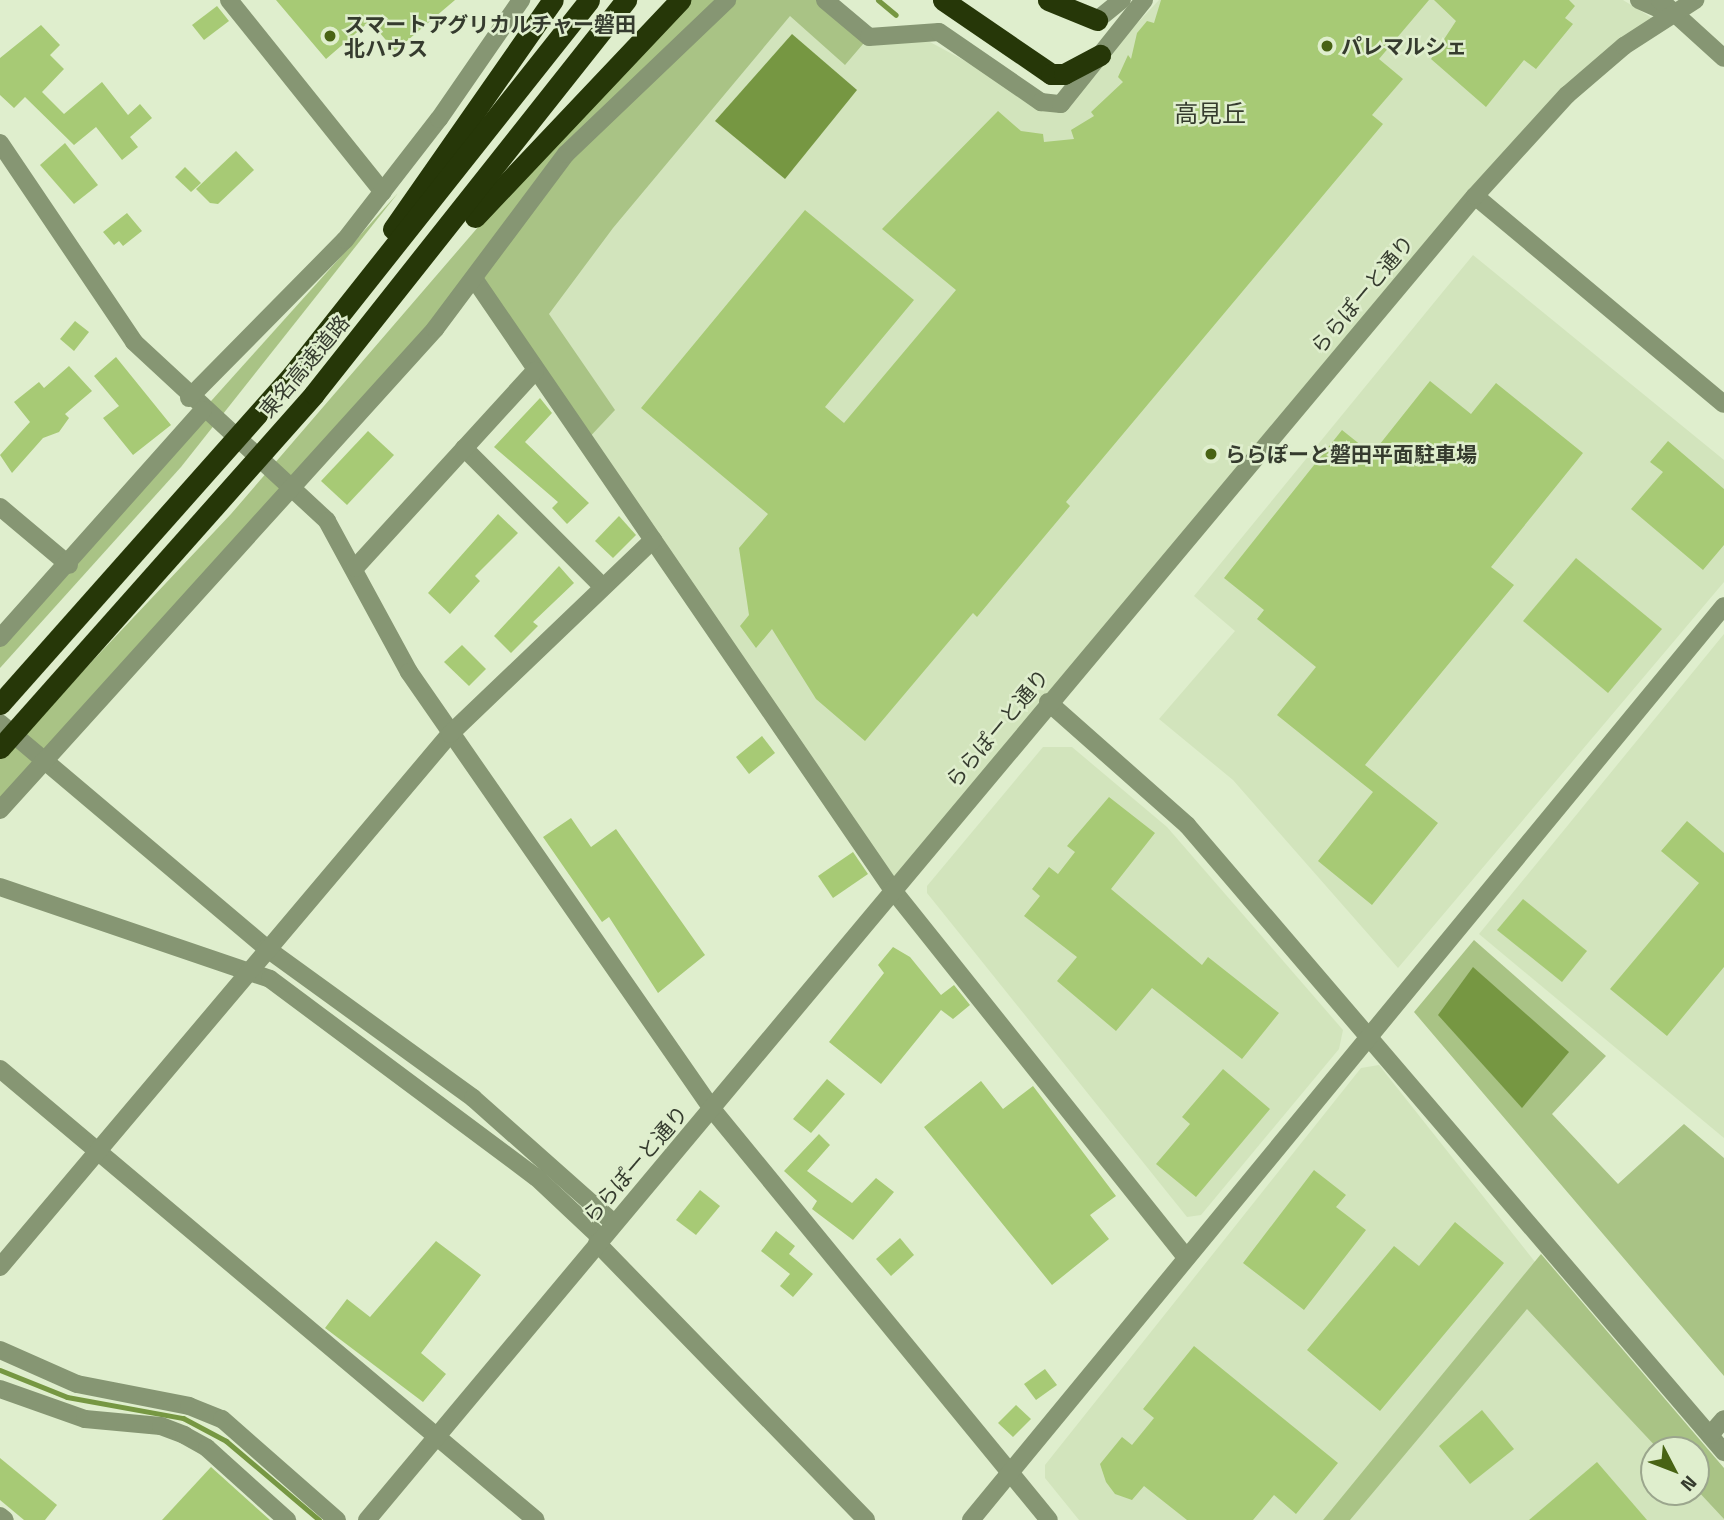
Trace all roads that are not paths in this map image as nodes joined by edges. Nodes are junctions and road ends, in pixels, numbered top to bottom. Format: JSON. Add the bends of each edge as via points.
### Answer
{"nodes":[{"id":1,"x":229,"y":0,"type":"edge"},
{"id":2,"x":521,"y":0,"type":"edge"},
{"id":3,"x":552,"y":0,"type":"edge"},
{"id":4,"x":589,"y":0,"type":"edge"},
{"id":5,"x":626,"y":0,"type":"edge"},
{"id":6,"x":680,"y":0,"type":"edge"},
{"id":7,"x":727,"y":0,"type":"edge"},
{"id":8,"x":825,"y":0,"type":"edge"},
{"id":9,"x":943,"y":0,"type":"edge"},
{"id":10,"x":1048,"y":0,"type":"edge"},
{"id":11,"x":1122,"y":0,"type":"edge"},
{"id":12,"x":1144,"y":0,"type":"edge"},
{"id":13,"x":1639,"y":0,"type":"edge"},
{"id":14,"x":1695,"y":0,"type":"edge"},
{"id":15,"x":1665,"y":7,"type":"edge"},
{"id":16,"x":1097,"y":20,"type":"joint"},
{"id":17,"x":1100,"y":55,"type":"junction"},
{"id":18,"x":1724,"y":58,"type":"edge"},
{"id":19,"x":0,"y":143,"type":"edge"},
{"id":20,"x":383,"y":192,"type":"junction"},
{"id":21,"x":1475,"y":196,"type":"junction"},
{"id":22,"x":475,"y":280,"type":"junction"},
{"id":23,"x":536,"y":371,"type":"junction"},
{"id":24,"x":292,"y":375,"type":"junction"},
{"id":25,"x":314,"y":394,"type":"junction"},
{"id":26,"x":1724,"y":404,"type":"edge"},
{"id":27,"x":201,"y":408,"type":"junction"},
{"id":28,"x":464,"y":448,"type":"junction"},
{"id":29,"x":289,"y":484,"type":"junction"},
{"id":30,"x":0,"y":507,"type":"edge"},
{"id":31,"x":653,"y":540,"type":"junction"},
{"id":32,"x":69,"y":565,"type":"junction"},
{"id":33,"x":355,"y":568,"type":"junction"},
{"id":34,"x":603,"y":586,"type":"junction"},
{"id":35,"x":1724,"y":606,"type":"edge"},
{"id":36,"x":0,"y":638,"type":"edge"},
{"id":37,"x":1048,"y":702,"type":"junction"},
{"id":38,"x":0,"y":704,"type":"edge"},
{"id":39,"x":0,"y":723,"type":"edge"},
{"id":40,"x":450,"y":734,"type":"junction"},
{"id":41,"x":0,"y":748,"type":"edge"},
{"id":42,"x":41,"y":759,"type":"junction"},
{"id":43,"x":0,"y":810,"type":"edge"},
{"id":44,"x":0,"y":887,"type":"edge"},
{"id":45,"x":892,"y":889,"type":"junction"},
{"id":46,"x":266,"y":948,"type":"junction"},
{"id":47,"x":248,"y":968,"type":"junction"},
{"id":48,"x":1371,"y":1036,"type":"junction"},
{"id":49,"x":0,"y":1069,"type":"edge"},
{"id":50,"x":712,"y":1109,"type":"junction"},
{"id":51,"x":93,"y":1151,"type":"junction"},
{"id":52,"x":614,"y":1223,"type":"junction"},
{"id":53,"x":599,"y":1240,"type":"junction"},
{"id":54,"x":1187,"y":1258,"type":"junction"},
{"id":55,"x":0,"y":1267,"type":"edge"},
{"id":56,"x":0,"y":1350,"type":"edge"},
{"id":57,"x":0,"y":1389,"type":"edge"},
{"id":58,"x":1724,"y":1419,"type":"edge"},
{"id":59,"x":1710,"y":1436,"type":"junction"},
{"id":60,"x":438,"y":1437,"type":"junction"},
{"id":61,"x":1724,"y":1452,"type":"edge"},
{"id":62,"x":1010,"y":1473,"type":"junction"},
{"id":63,"x":0,"y":1516,"type":"edge"},
{"id":64,"x":5,"y":1520,"type":"edge"},
{"id":65,"x":288,"y":1520,"type":"edge"},
{"id":66,"x":337,"y":1520,"type":"edge"},
{"id":67,"x":368,"y":1520,"type":"edge"},
{"id":68,"x":536,"y":1520,"type":"edge"},
{"id":69,"x":866,"y":1520,"type":"edge"},
{"id":70,"x":971,"y":1520,"type":"edge"},
{"id":71,"x":1049,"y":1520,"type":"edge"}],
"edges":[{"from":1,"to":20,"type":"street"},
{"from":2,"to":20,"type":"street"},
{"from":3,"to":24,"type":"highway"},
{"from":4,"to":24,"type":"highway","name":"東名高速道路"},
{"from":5,"to":25,"type":"highway","name":"東名高速道路"},
{"from":6,"to":25,"type":"highway"},
{"from":7,"to":22,"type":"street","via":[[566,154]]},
{"from":8,"to":17,"type":"street","via":[[869,37],[892,39],[920,31],[959,41],[1041,103],[1061,104]]},
{"from":9,"to":17,"type":"highway","via":[[1051,74],[1064,74]]},
{"from":10,"to":16,"type":"highway"},
{"from":11,"to":16,"type":"street"},
{"from":12,"to":17,"type":"street"},
{"from":13,"to":15,"type":"street"},
{"from":14,"to":15,"type":"street","name":"ららぽーと通り"},
{"from":15,"to":18,"type":"street"},
{"from":15,"to":21,"type":"street","name":"ららぽーと通り","via":[[1567,95]]},
{"from":19,"to":27,"type":"street","via":[[94,290],[134,342]]},
{"from":20,"to":27,"type":"street"},
{"from":21,"to":26,"type":"street"},
{"from":21,"to":37,"type":"street","name":"ららぽーと通り"},
{"from":22,"to":23,"type":"street"},
{"from":22,"to":29,"type":"street"},
{"from":23,"to":28,"type":"street"},
{"from":23,"to":31,"type":"street"},
{"from":24,"to":38,"type":"highway","name":"東名高速道路"},
{"from":25,"to":41,"type":"highway","name":"東名高速道路"},
{"from":27,"to":29,"type":"street"},
{"from":27,"to":32,"type":"street"},
{"from":28,"to":33,"type":"street"},
{"from":28,"to":34,"type":"street"},
{"from":29,"to":33,"type":"street","via":[[327,521]]},
{"from":29,"to":42,"type":"street"},
{"from":30,"to":32,"type":"street"},
{"from":31,"to":34,"type":"street"},
{"from":31,"to":45,"type":"street"},
{"from":32,"to":36,"type":"street"},
{"from":33,"to":40,"type":"street","via":[[409,672]]},
{"from":34,"to":40,"type":"street"},
{"from":35,"to":48,"type":"street"},
{"from":37,"to":45,"type":"street","name":"ららぽーと通り"},
{"from":37,"to":48,"type":"street","via":[[1187,825]]},
{"from":39,"to":42,"type":"street"},
{"from":40,"to":46,"type":"street"},
{"from":40,"to":50,"type":"street"},
{"from":42,"to":43,"type":"street"},
{"from":42,"to":46,"type":"street"},
{"from":44,"to":47,"type":"street"},
{"from":45,"to":50,"type":"street","name":"ららぽーと通り"},
{"from":45,"to":54,"type":"street"},
{"from":46,"to":47,"type":"street"},
{"from":46,"to":52,"type":"street","via":[[473,1098]]},
{"from":47,"to":51,"type":"street"},
{"from":47,"to":53,"type":"street","via":[[536,1177]]},
{"from":48,"to":54,"type":"street"},
{"from":48,"to":59,"type":"street"},
{"from":49,"to":51,"type":"street"},
{"from":50,"to":52,"type":"street","name":"ららぽーと通り"},
{"from":50,"to":62,"type":"street"},
{"from":51,"to":55,"type":"street"},
{"from":51,"to":60,"type":"street"},
{"from":52,"to":53,"type":"street","name":"ららぽーと通り"},
{"from":53,"to":60,"type":"street","name":"ららぽーと通り"},
{"from":53,"to":69,"type":"street"},
{"from":54,"to":62,"type":"street"},
{"from":56,"to":66,"type":"street","via":[[77,1384],[189,1406],[222,1419]]},
{"from":57,"to":65,"type":"street","via":[[85,1419],[161,1426],[184,1435],[207,1448]]},
{"from":58,"to":59,"type":"street"},
{"from":59,"to":61,"type":"street"},
{"from":60,"to":67,"type":"street","name":"ららぽーと通り"},
{"from":60,"to":68,"type":"street"},
{"from":62,"to":70,"type":"street"},
{"from":62,"to":71,"type":"street"},
{"from":63,"to":64,"type":"street"}]}
